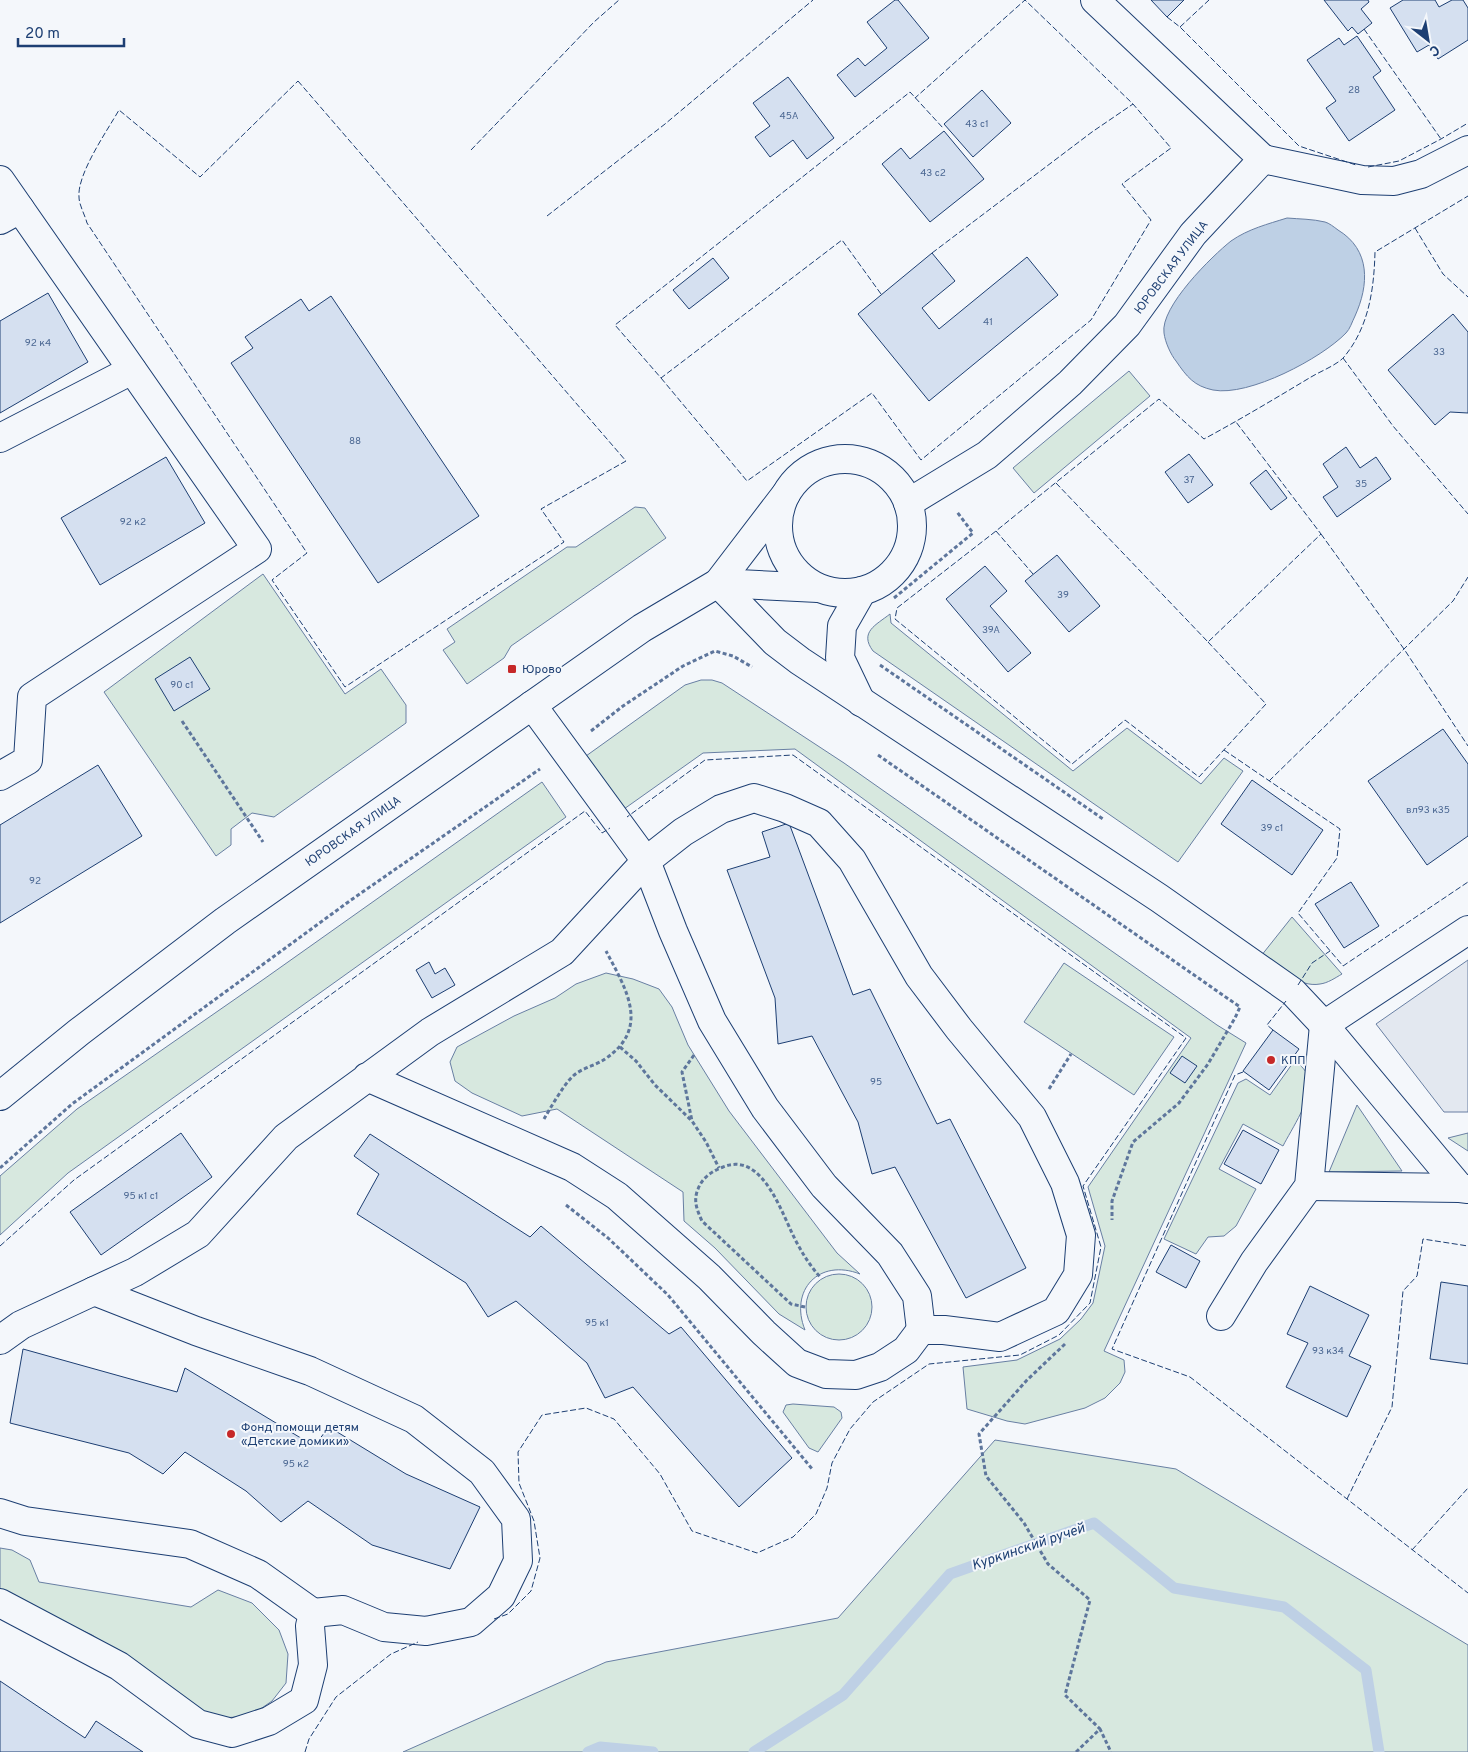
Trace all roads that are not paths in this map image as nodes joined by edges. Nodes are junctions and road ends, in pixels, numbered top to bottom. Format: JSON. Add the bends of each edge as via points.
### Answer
{"nodes":[{"id":1,"x":1095,"y":0,"type":"edge"},
{"id":2,"x":1468,"y":150,"type":"edge"},
{"id":3,"x":1263,"y":159,"type":"junction"},
{"id":4,"x":0,"y":180,"type":"edge"},
{"id":5,"x":10,"y":215,"type":"edge"},
{"id":6,"x":132,"y":370,"type":"junction"},
{"id":7,"x":0,"y":438,"type":"edge"},
{"id":8,"x":786,"y":494,"type":"junction"},
{"id":9,"x":908,"y":503,"type":"junction"},
{"id":10,"x":718,"y":583,"type":"junction"},
{"id":11,"x":818,"y":588,"type":"junction"},
{"id":12,"x":862,"y":591,"type":"junction"},
{"id":13,"x":862,"y":703,"type":"junction"},
{"id":14,"x":532,"y":705,"type":"junction"},
{"id":15,"x":0,"y":776,"type":"edge"},
{"id":16,"x":646,"y":861,"type":"junction"},
{"id":17,"x":1468,"y":930,"type":"edge"},
{"id":18,"x":1324,"y":1025,"type":"junction"},
{"id":19,"x":367,"y":1077,"type":"junction"},
{"id":20,"x":0,"y":1096,"type":"edge"},
{"id":21,"x":1309,"y":1186,"type":"junction"},
{"id":22,"x":1464,"y":1188,"type":"edge"},
{"id":23,"x":94,"y":1291,"type":"junction"},
{"id":24,"x":1221,"y":1316,"type":"dead end"},
{"id":25,"x":921,"y":1330,"type":"junction"},
{"id":26,"x":0,"y":1340,"type":"edge"},
{"id":27,"x":0,"y":1512,"type":"edge"},
{"id":28,"x":0,"y":1603,"type":"edge"},
{"id":29,"x":313,"y":1612,"type":"junction"}],
"edges":[{"from":1,"to":3,"type":"street"},
{"from":2,"to":3,"type":"street","via":[[1422,174],[1394,181],[1362,180]]},
{"from":3,"to":9,"type":"street","name":"ЮРОВСКАЯ УЛИЦА","via":[[1193,234],[1127,325],[1070,383],[987,455]]},
{"from":4,"to":5,"type":"street"},
{"from":5,"to":6,"type":"street"},
{"from":6,"to":7,"type":"street"},
{"from":6,"to":15,"type":"street","via":[[257,549],[32,697],[28,760]]},
{"from":8,"to":9,"type":"street","via":[[799,477],[817,464],[839,459],[861,461],[881,469],[897,484]]},
{"from":8,"to":10,"type":"street","name":"ЮРОВСКАЯ УЛИЦА"},
{"from":8,"to":11,"type":"street","via":[[778,515],[778,537],[786,558],[800,576]]},
{"from":9,"to":12,"type":"street","via":[[912,525],[909,547],[898,566],[882,582]]},
{"from":10,"to":11,"type":"street"},
{"from":10,"to":13,"type":"street","via":[[775,642]]},
{"from":10,"to":14,"type":"street","name":"ЮРОВСКАЯ УЛИЦА","via":[[642,628]]},
{"from":11,"to":12,"type":"street","via":[[840,593]]},
{"from":12,"to":13,"type":"street","via":[[842,626],[840,658]]},
{"from":13,"to":18,"type":"street","via":[[1294,992]]},
{"from":14,"to":16,"type":"street"},
{"from":14,"to":20,"type":"street","name":"ЮРОВСКАЯ УЛИЦА","via":[[225,921]]},
{"from":16,"to":19,"type":"street","via":[[562,952],[430,1032]]},
{"from":16,"to":25,"type":"street","via":[[712,1021],[765,1108],[824,1186],[890,1254],[917,1296]]},
{"from":16,"to":25,"type":"street","via":[[682,832],[721,809],[754,798],[819,823],[852,860],[919,976],[1032,1117],[1065,1182],[1081,1235],[1078,1275],[1056,1311],[1000,1336]]},
{"from":17,"to":18,"type":"street"},
{"from":18,"to":21,"type":"street"},
{"from":18,"to":22,"type":"street"},
{"from":19,"to":23,"type":"street","via":[[286,1137],[198,1234],[135,1272]]},
{"from":19,"to":25,"type":"street","via":[[572,1167],[617,1196],[710,1277],[797,1364],[826,1374],[856,1375],[880,1367],[906,1350]]},
{"from":21,"to":22,"type":"street"},
{"from":21,"to":24,"type":"street","via":[[1254,1262]]},
{"from":23,"to":26,"type":"street","via":[[21,1325]]},
{"from":23,"to":29,"type":"street","via":[[310,1371],[414,1420],[482,1472],[516,1519],[518,1561],[501,1596],[471,1622],[426,1631],[384,1627],[343,1610]]},
{"from":27,"to":29,"type":"street","via":[[26,1521],[190,1544],[258,1574]]},
{"from":28,"to":29,"type":"street","via":[[119,1666],[198,1724],[232,1733],[269,1721],[304,1700],[313,1665],[310,1626]]}]}
